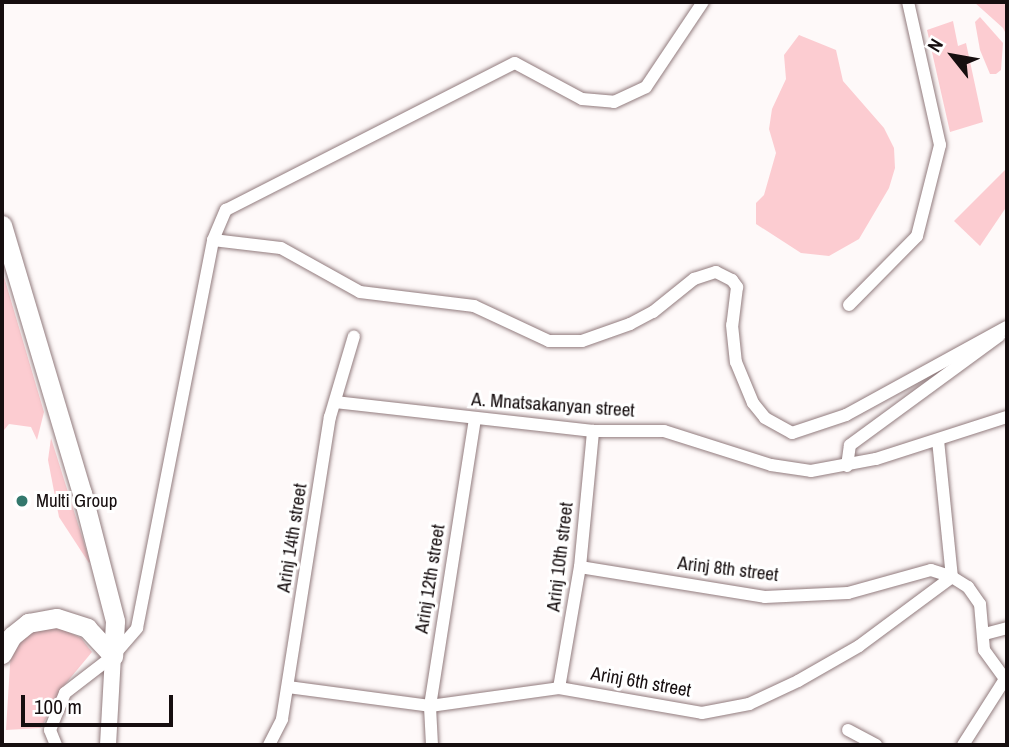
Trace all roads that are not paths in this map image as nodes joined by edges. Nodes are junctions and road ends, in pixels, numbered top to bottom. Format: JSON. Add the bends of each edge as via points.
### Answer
{"nodes":[{"id":1,"x":703,"y":2,"type":"edge"},
{"id":2,"x":908,"y":2,"type":"edge"},
{"id":3,"x":2,"y":225,"type":"edge"},
{"id":4,"x":213,"y":240,"type":"junction"},
{"id":5,"x":849,"y":305,"type":"dead end"},
{"id":6,"x":1007,"y":329,"type":"edge"},
{"id":7,"x":354,"y":336,"type":"dead end"},
{"id":8,"x":335,"y":402,"type":"junction"},
{"id":9,"x":1007,"y":417,"type":"edge"},
{"id":10,"x":475,"y":419,"type":"junction"},
{"id":11,"x":593,"y":431,"type":"junction"},
{"id":12,"x":938,"y":440,"type":"junction"},
{"id":13,"x":847,"y":466,"type":"junction"},
{"id":14,"x":580,"y":567,"type":"junction"},
{"id":15,"x":952,"y":577,"type":"junction"},
{"id":16,"x":1007,"y":628,"type":"edge"},
{"id":17,"x":985,"y":634,"type":"junction"},
{"id":18,"x":2,"y":654,"type":"edge"},
{"id":19,"x":113,"y":656,"type":"junction"},
{"id":20,"x":1006,"y":680,"type":"edge"},
{"id":21,"x":288,"y":687,"type":"junction"},
{"id":22,"x":559,"y":688,"type":"junction"},
{"id":23,"x":430,"y":706,"type":"junction"},
{"id":24,"x":848,"y":730,"type":"dead end"},
{"id":25,"x":56,"y":745,"type":"edge"},
{"id":26,"x":108,"y":745,"type":"edge"},
{"id":27,"x":268,"y":745,"type":"edge"},
{"id":28,"x":432,"y":745,"type":"edge"},
{"id":29,"x":876,"y":745,"type":"edge"},
{"id":30,"x":963,"y":745,"type":"edge"}],
"edges":[{"from":1,"to":4,"type":"street","via":[[646,87],[614,102],[582,99],[515,63],[226,210]]},
{"from":2,"to":5,"type":"street","via":[[940,145],[916,236]]},
{"from":3,"to":19,"type":"highway","via":[[115,621]]},
{"from":4,"to":6,"type":"street","via":[[281,248],[360,292],[474,306],[524,331],[560,341],[582,341],[630,324],[694,279],[716,272],[737,288],[734,353],[753,403],[765,418],[792,433],[846,415]]},
{"from":4,"to":19,"type":"street","via":[[136,628]]},
{"from":6,"to":13,"type":"street","via":[[850,445]]},
{"from":7,"to":8,"type":"street","name":"Arinj 14th street"},
{"from":8,"to":10,"type":"street","name":"A. Mnatsakanyan street"},
{"from":8,"to":21,"type":"street","name":"Arinj 14th street"},
{"from":9,"to":12,"type":"street","name":"A. Mnatsakanyan street"},
{"from":10,"to":11,"type":"street","name":"A. Mnatsakanyan street"},
{"from":10,"to":23,"type":"street","name":"Arinj 12th street"},
{"from":11,"to":13,"type":"street","name":"A. Mnatsakanyan street","via":[[664,431],[771,465],[798,469]]},
{"from":11,"to":14,"type":"street","name":"Arinj 10th street"},
{"from":12,"to":13,"type":"street","name":"A. Mnatsakanyan street"},
{"from":12,"to":15,"type":"street"},
{"from":14,"to":15,"type":"street","name":"Arinj 8th street","via":[[765,597],[848,593],[930,570]]},
{"from":14,"to":22,"type":"street","name":"Arinj 10th street"},
{"from":15,"to":17,"type":"street","via":[[968,587],[980,604]]},
{"from":15,"to":22,"type":"street","name":"Arinj 6th street","via":[[859,646],[749,704],[702,713]]},
{"from":16,"to":17,"type":"street"},
{"from":17,"to":20,"type":"street","via":[[989,662]]},
{"from":18,"to":19,"type":"highway","via":[[12,636],[28,623],[57,618],[87,628]]},
{"from":19,"to":25,"type":"street","via":[[65,693],[50,730]]},
{"from":19,"to":26,"type":"main road"},
{"from":20,"to":30,"type":"street"},
{"from":21,"to":23,"type":"street","name":"Arinj 6th street"},
{"from":21,"to":27,"type":"street","name":"Arinj 14th street","via":[[279,731]]},
{"from":22,"to":23,"type":"street","name":"Arinj 6th street"},
{"from":23,"to":28,"type":"street","name":"Arinj 12th street"},
{"from":24,"to":29,"type":"street"}]}
